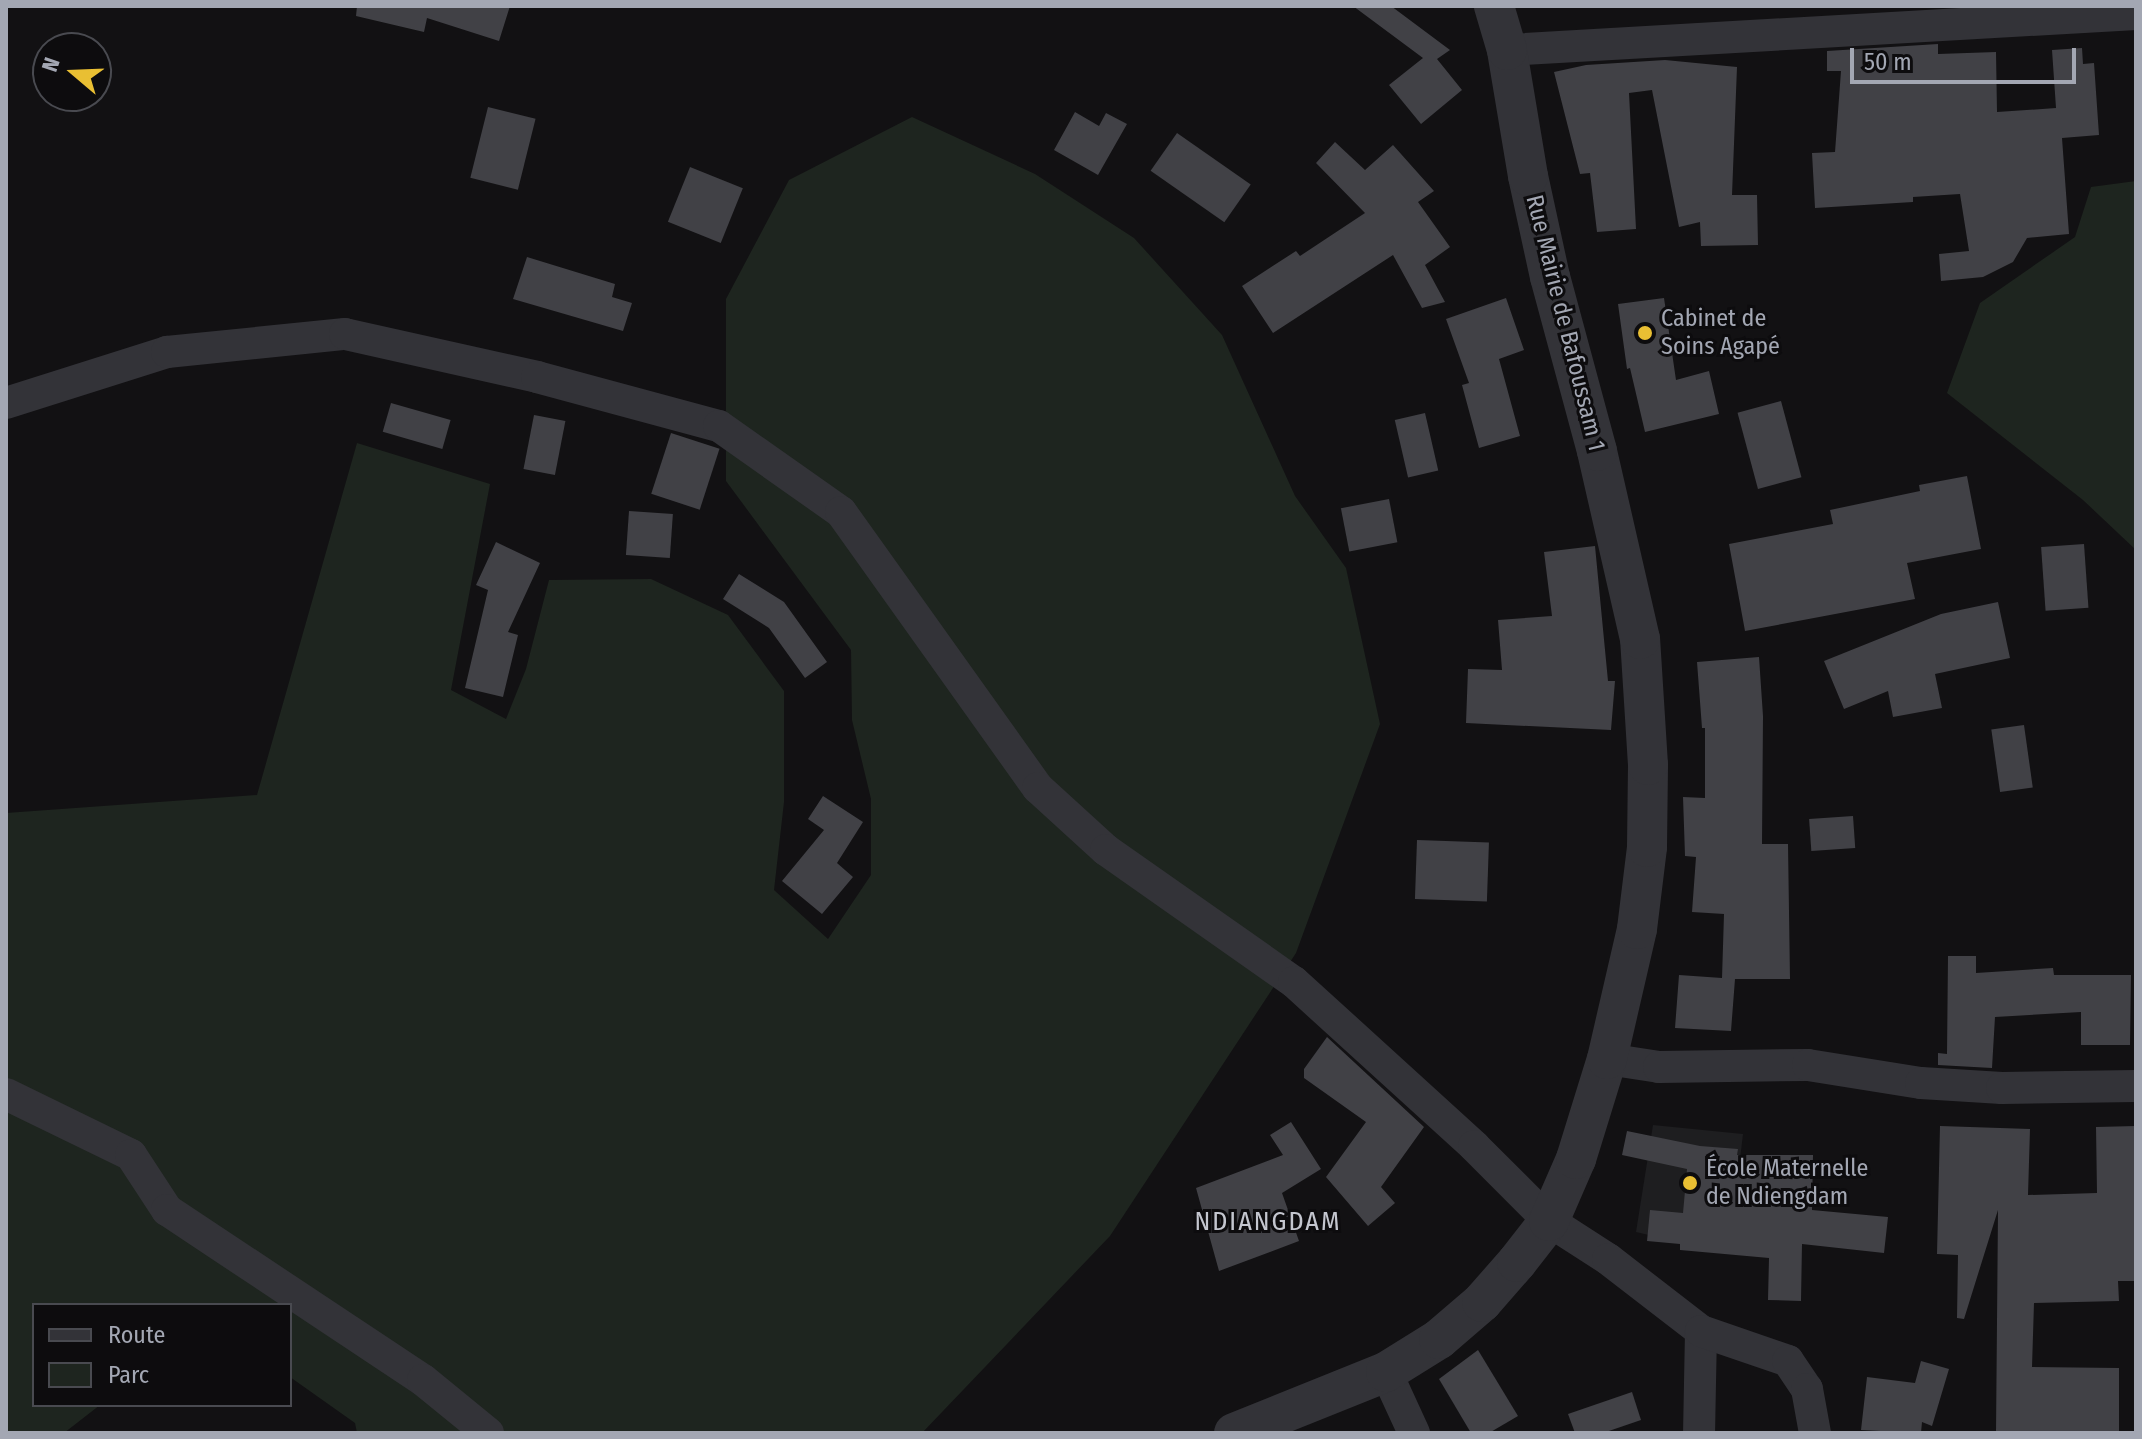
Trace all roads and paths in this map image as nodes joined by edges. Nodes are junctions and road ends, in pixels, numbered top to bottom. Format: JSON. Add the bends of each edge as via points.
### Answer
{"nodes":[{"id":1,"x":1494,"y":6,"type":"edge"},
{"id":2,"x":2136,"y":14,"type":"edge"},
{"id":3,"x":1507,"y":50,"type":"junction"},
{"id":4,"x":6,"y":403,"type":"edge"},
{"id":5,"x":1607,"y":1059,"type":"junction"},
{"id":6,"x":2136,"y":1086,"type":"edge"},
{"id":7,"x":6,"y":1094,"type":"edge"},
{"id":8,"x":1549,"y":1221,"type":"junction"},
{"id":9,"x":1701,"y":1331,"type":"junction"},
{"id":10,"x":1386,"y":1372,"type":"junction"},
{"id":11,"x":488,"y":1433,"type":"edge"},
{"id":12,"x":1234,"y":1433,"type":"edge"},
{"id":13,"x":1414,"y":1433,"type":"edge"},
{"id":14,"x":1699,"y":1433,"type":"edge"},
{"id":15,"x":1815,"y":1433,"type":"edge"}],
"edges":[{"from":1,"to":3,"type":"street","name":"Rue Mairie de Bafoussam 1"},
{"from":2,"to":3,"type":"street"},
{"from":3,"to":5,"type":"street","name":"Rue Mairie de Bafoussam 1","via":[[1550,277],[1640,639],[1648,751],[1647,847],[1637,929]]},
{"from":4,"to":8,"type":"street","via":[[167,352],[345,334],[537,377],[719,426],[841,512],[1038,788],[1106,850],[1294,982]]},
{"from":5,"to":6,"type":"street","via":[[1659,1067],[1808,1065],[1921,1083],[2002,1088]]},
{"from":5,"to":8,"type":"street","name":"Rue Mairie de Bafoussam 1","via":[[1576,1159]]},
{"from":7,"to":11,"type":"street","via":[[131,1155],[167,1210],[423,1380]]},
{"from":8,"to":9,"type":"street"},
{"from":8,"to":10,"type":"street","name":"Rue Mairie de Bafoussam 1","via":[[1482,1302],[1439,1339]]},
{"from":9,"to":14,"type":"street"},
{"from":9,"to":15,"type":"street","via":[[1788,1361],[1807,1389]]},
{"from":10,"to":12,"type":"street","name":"Rue Mairie de Bafoussam 1"},
{"from":10,"to":13,"type":"street"}]}
